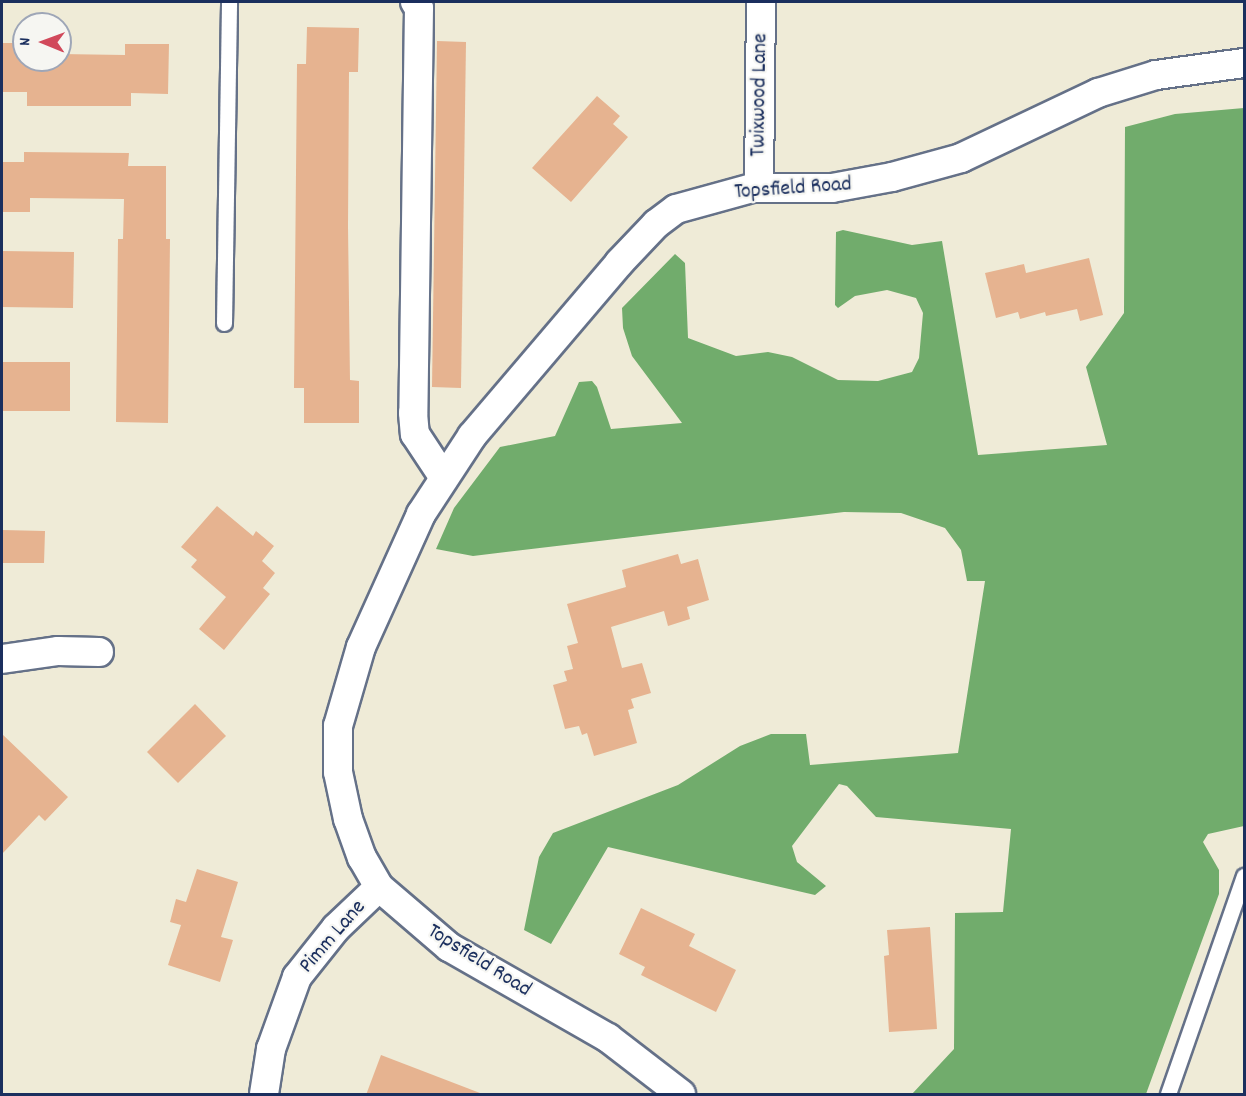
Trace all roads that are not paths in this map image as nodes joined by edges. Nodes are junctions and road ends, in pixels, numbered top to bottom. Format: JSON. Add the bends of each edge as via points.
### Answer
{"nodes":[{"id":1,"x":229,"y":2,"type":"edge"},
{"id":2,"x":415,"y":2,"type":"edge"},
{"id":3,"x":761,"y":2,"type":"edge"},
{"id":4,"x":1245,"y":63,"type":"edge"},
{"id":5,"x":759,"y":188,"type":"junction"},
{"id":6,"x":225,"y":323,"type":"dead end"},
{"id":7,"x":442,"y":475,"type":"junction"},
{"id":8,"x":99,"y":652,"type":"dead end"},
{"id":9,"x":2,"y":659,"type":"edge"},
{"id":10,"x":1245,"y":876,"type":"edge"},
{"id":11,"x":379,"y":886,"type":"junction"},
{"id":12,"x":264,"y":1095,"type":"edge"},
{"id":13,"x":681,"y":1095,"type":"edge"},
{"id":14,"x":1168,"y":1095,"type":"edge"}],
"edges":[{"from":1,"to":6,"type":"lane"},
{"from":2,"to":7,"type":"street","via":[[418,8],[413,413],[416,434]]},
{"from":3,"to":5,"type":"street","name":"Twixwood Lane"},
{"from":4,"to":5,"type":"street","name":"Topsfield Road","via":[[1156,75],[1108,90],[962,158],[892,177],[832,188]]},
{"from":5,"to":7,"type":"street","name":"Topsfield Road","via":[[701,199],[676,209],[656,224]]},
{"from":7,"to":11,"type":"street","name":"Topsfield Road","via":[[396,563],[361,647],[338,726],[338,772],[348,819],[362,858]]},
{"from":8,"to":9,"type":"street","via":[[58,651]]},
{"from":10,"to":14,"type":"lane"},
{"from":11,"to":12,"type":"street","name":"Pimm Lane","via":[[336,928],[297,977],[272,1049]]},
{"from":11,"to":13,"type":"street","name":"Topsfield Road","via":[[449,947],[608,1038]]}]}
